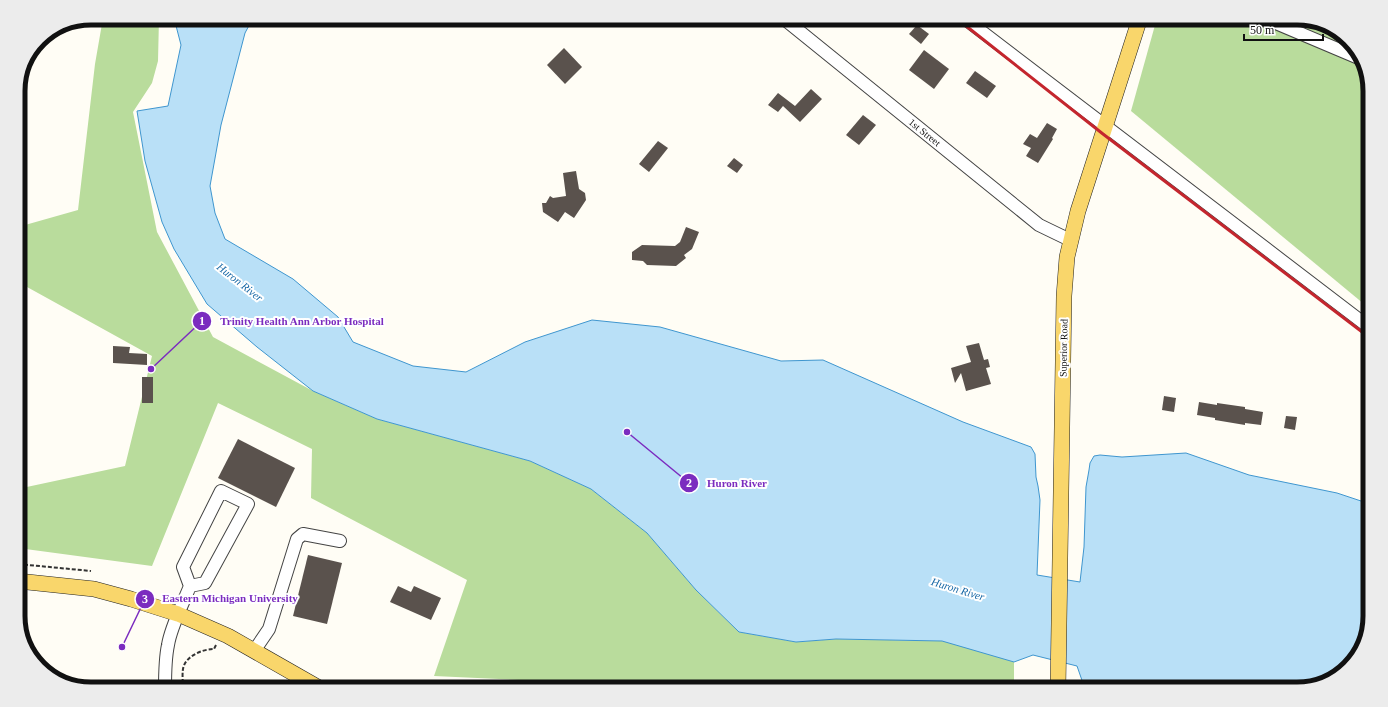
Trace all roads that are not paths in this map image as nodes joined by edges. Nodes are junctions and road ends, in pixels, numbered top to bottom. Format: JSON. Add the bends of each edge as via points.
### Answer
{"nodes":[{"id":1,"x":792,"y":25,"type":"edge"},
{"id":2,"x":973,"y":25,"type":"edge"},
{"id":3,"x":1138,"y":25,"type":"edge"},
{"id":4,"x":1281,"y":25,"type":"edge"},
{"id":5,"x":1353,"y":56,"type":"edge"},
{"id":6,"x":1106,"y":126,"type":"junction"},
{"id":7,"x":1070,"y":240,"type":"junction"},
{"id":8,"x":1363,"y":323,"type":"edge"},
{"id":9,"x":340,"y":541,"type":"dead end"},
{"id":10,"x":25,"y":582,"type":"edge"},
{"id":11,"x":190,"y":586,"type":"junction"},
{"id":12,"x":178,"y":614,"type":"junction"},
{"id":13,"x":254,"y":650,"type":"junction"},
{"id":14,"x":165,"y":682,"type":"edge"},
{"id":15,"x":309,"y":682,"type":"edge"},
{"id":16,"x":1058,"y":682,"type":"edge"}],
"edges":[{"from":1,"to":7,"type":"street","name":"1st Street","via":[[1039,225]]},
{"from":2,"to":6,"type":"street"},
{"from":3,"to":6,"type":"main road","name":"Superior Road"},
{"from":4,"to":5,"type":"street"},
{"from":6,"to":7,"type":"main road","name":"Superior Road"},
{"from":6,"to":8,"type":"street"},
{"from":7,"to":16,"type":"main road","name":"Superior Road","via":[[1064,296]]},
{"from":9,"to":13,"type":"street","via":[[303,534],[297,539],[269,629]]},
{"from":10,"to":12,"type":"main road","via":[[94,589]]},
{"from":11,"to":11,"type":"street","via":[[183,567],[221,491],[248,504],[205,583]]},
{"from":11,"to":12,"type":"street"},
{"from":12,"to":13,"type":"main road","via":[[223,633]]},
{"from":12,"to":14,"type":"street","via":[[168,643]]},
{"from":13,"to":15,"type":"main road"}]}
